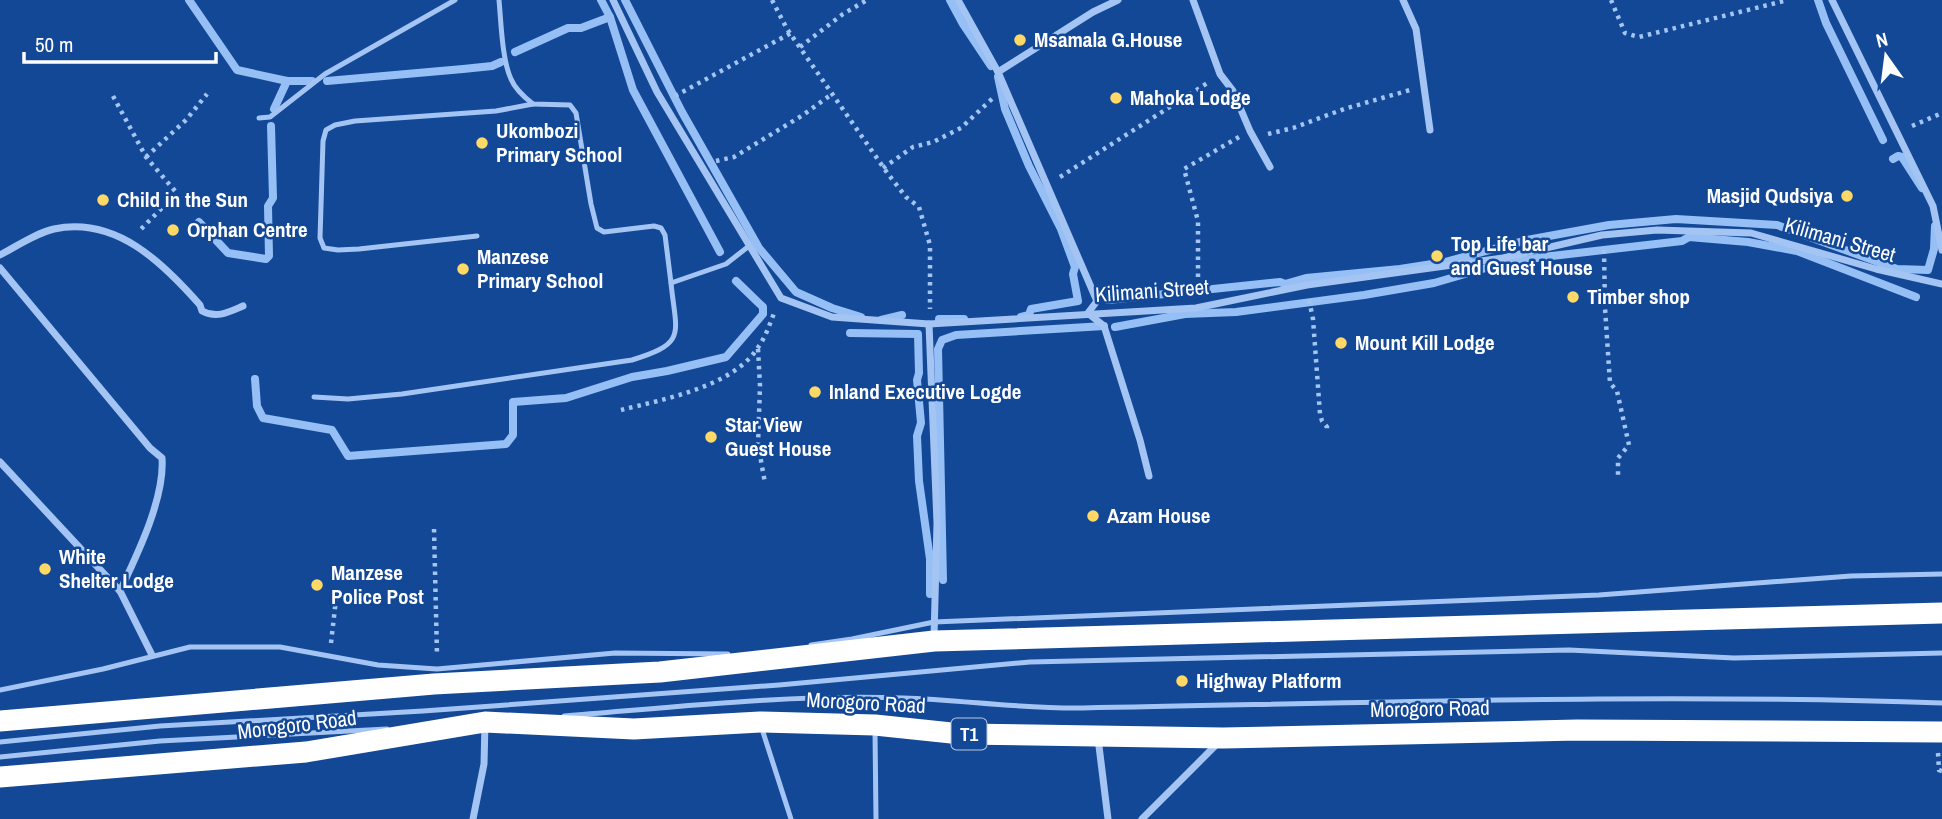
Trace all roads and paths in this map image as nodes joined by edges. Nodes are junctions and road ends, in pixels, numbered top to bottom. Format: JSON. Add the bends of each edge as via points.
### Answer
{"nodes":[{"id":1,"x":455,"y":0,"type":"edge"},
{"id":2,"x":499,"y":0,"type":"edge"},
{"id":3,"x":614,"y":0,"type":"edge"},
{"id":4,"x":772,"y":0,"type":"edge"},
{"id":5,"x":867,"y":0,"type":"edge"},
{"id":6,"x":958,"y":0,"type":"edge"},
{"id":7,"x":1118,"y":0,"type":"edge"},
{"id":8,"x":1194,"y":0,"type":"edge"},
{"id":9,"x":1403,"y":0,"type":"edge"},
{"id":10,"x":1611,"y":0,"type":"edge"},
{"id":11,"x":1788,"y":0,"type":"edge"},
{"id":12,"x":1832,"y":0,"type":"edge"},
{"id":13,"x":791,"y":33,"type":"junction"},
{"id":14,"x":800,"y":47,"type":"junction"},
{"id":15,"x":998,"y":72,"type":"junction"},
{"id":16,"x":1220,"y":74,"type":"junction"},
{"id":17,"x":1424,"y":86,"type":"junction"},
{"id":18,"x":1005,"y":87,"type":"junction"},
{"id":19,"x":657,"y":92,"type":"junction"},
{"id":20,"x":207,"y":94,"type":"dead end"},
{"id":21,"x":832,"y":94,"type":"junction"},
{"id":22,"x":113,"y":96,"type":"dead end"},
{"id":23,"x":533,"y":104,"type":"junction"},
{"id":24,"x":1942,"y":113,"type":"edge"},
{"id":25,"x":259,"y":118,"type":"dead end"},
{"id":26,"x":1430,"y":130,"type":"dead end"},
{"id":27,"x":1898,"y":133,"type":"junction"},
{"id":28,"x":1252,"y":135,"type":"junction"},
{"id":29,"x":146,"y":158,"type":"junction"},
{"id":30,"x":702,"y":164,"type":"junction"},
{"id":31,"x":883,"y":167,"type":"junction"},
{"id":32,"x":1270,"y":167,"type":"dead end"},
{"id":33,"x":1048,"y":186,"type":"junction"},
{"id":34,"x":1942,"y":201,"type":"edge"},
{"id":35,"x":1933,"y":206,"type":"junction"},
{"id":36,"x":1602,"y":235,"type":"junction"},
{"id":37,"x":477,"y":236,"type":"dead end"},
{"id":38,"x":129,"y":240,"type":"junction"},
{"id":39,"x":749,"y":246,"type":"junction"},
{"id":40,"x":1942,"y":250,"type":"edge"},
{"id":41,"x":0,"y":255,"type":"edge"},
{"id":42,"x":0,"y":268,"type":"edge"},
{"id":43,"x":671,"y":283,"type":"junction"},
{"id":44,"x":1942,"y":284,"type":"edge"},
{"id":45,"x":1307,"y":285,"type":"junction"},
{"id":46,"x":781,"y":298,"type":"junction"},
{"id":47,"x":243,"y":306,"type":"dead end"},
{"id":48,"x":1196,"y":308,"type":"junction"},
{"id":49,"x":1088,"y":313,"type":"junction"},
{"id":50,"x":929,"y":324,"type":"junction"},
{"id":51,"x":758,"y":348,"type":"junction"},
{"id":52,"x":314,"y":397,"type":"dead end"},
{"id":53,"x":621,"y":410,"type":"dead end"},
{"id":54,"x":1327,"y":433,"type":"dead end"},
{"id":55,"x":0,"y":462,"type":"edge"},
{"id":56,"x":1149,"y":477,"type":"dead end"},
{"id":57,"x":1618,"y":480,"type":"dead end"},
{"id":58,"x":765,"y":483,"type":"dead end"},
{"id":59,"x":434,"y":529,"type":"dead end"},
{"id":60,"x":1942,"y":574,"type":"edge"},
{"id":61,"x":120,"y":592,"type":"junction"},
{"id":62,"x":336,"y":599,"type":"dead end"},
{"id":63,"x":1942,"y":613,"type":"edge"},
{"id":64,"x":934,"y":632,"type":"junction"},
{"id":65,"x":798,"y":646,"type":"dead end"},
{"id":66,"x":735,"y":653,"type":"dead end"},
{"id":67,"x":1942,"y":653,"type":"edge"},
{"id":68,"x":152,"y":655,"type":"junction"},
{"id":69,"x":329,"y":657,"type":"junction"},
{"id":70,"x":437,"y":669,"type":"junction"},
{"id":71,"x":0,"y":690,"type":"edge"},
{"id":72,"x":1942,"y":703,"type":"edge"},
{"id":73,"x":560,"y":716,"type":"dead end"},
{"id":74,"x":547,"y":717,"type":"dead end"},
{"id":75,"x":0,"y":721,"type":"edge"},
{"id":76,"x":485,"y":722,"type":"junction"},
{"id":77,"x":760,"y":722,"type":"junction"},
{"id":78,"x":875,"y":725,"type":"junction"},
{"id":79,"x":411,"y":727,"type":"dead end"},
{"id":80,"x":397,"y":728,"type":"dead end"},
{"id":81,"x":1942,"y":732,"type":"edge"},
{"id":82,"x":1097,"y":734,"type":"junction"},
{"id":83,"x":1223,"y":738,"type":"junction"},
{"id":84,"x":0,"y":742,"type":"edge"},
{"id":85,"x":0,"y":757,"type":"edge"},
{"id":86,"x":0,"y":777,"type":"edge"},
{"id":87,"x":473,"y":819,"type":"edge"},
{"id":88,"x":791,"y":819,"type":"edge"},
{"id":89,"x":876,"y":819,"type":"edge"},
{"id":90,"x":1108,"y":819,"type":"edge"},
{"id":91,"x":1142,"y":819,"type":"edge"}],
"edges":[{"from":1,"to":25,"type":"lane","via":[[325,74],[270,117]]},
{"from":2,"to":23,"type":"lane","via":[[511,80]]},
{"from":3,"to":19,"type":"street"},
{"from":4,"to":13,"type":"path"},
{"from":5,"to":14,"type":"path"},
{"from":6,"to":15,"type":"street"},
{"from":7,"to":15,"type":"street"},
{"from":8,"to":16,"type":"street"},
{"from":9,"to":17,"type":"street","via":[[1416,29]]},
{"from":10,"to":11,"type":"path","via":[[1625,33],[1639,37]]},
{"from":12,"to":27,"type":"street"},
{"from":13,"to":14,"type":"path"},
{"from":13,"to":19,"type":"path","via":[[675,96]]},
{"from":14,"to":21,"type":"path"},
{"from":15,"to":18,"type":"street"},
{"from":16,"to":28,"type":"street"},
{"from":16,"to":33,"type":"path"},
{"from":17,"to":26,"type":"street"},
{"from":17,"to":28,"type":"path","via":[[1293,128]]},
{"from":18,"to":31,"type":"path","via":[[961,128],[913,147]]},
{"from":18,"to":33,"type":"street"},
{"from":19,"to":30,"type":"street"},
{"from":20,"to":29,"type":"path"},
{"from":21,"to":30,"type":"path","via":[[734,157]]},
{"from":21,"to":31,"type":"path"},
{"from":22,"to":29,"type":"path"},
{"from":23,"to":37,"type":"lane","via":[[355,121],[326,130],[320,238],[324,248],[359,249]]},
{"from":23,"to":43,"type":"lane","via":[[570,105],[576,113],[597,228],[604,232],[661,228]]},
{"from":24,"to":27,"type":"path"},
{"from":27,"to":35,"type":"street"},
{"from":28,"to":32,"type":"street"},
{"from":28,"to":48,"type":"path","via":[[1184,169],[1198,220]]},
{"from":29,"to":38,"type":"path","via":[[175,191]]},
{"from":30,"to":39,"type":"street"},
{"from":31,"to":50,"type":"path","via":[[919,207],[930,245]]},
{"from":33,"to":49,"type":"street","via":[[1097,301]]},
{"from":34,"to":35,"type":"street"},
{"from":35,"to":40,"type":"street"},
{"from":36,"to":44,"type":"street","name":"Kilimani Street","via":[[1657,230],[1751,233],[1876,270]]},
{"from":36,"to":45,"type":"street","name":"Kilimani Street","via":[[1503,258]]},
{"from":36,"to":57,"type":"path","via":[[1610,383],[1629,445],[1618,458]]},
{"from":38,"to":41,"type":"street","via":[[82,226],[52,229]]},
{"from":38,"to":47,"type":"street","via":[[173,275],[202,312],[226,314]]},
{"from":39,"to":43,"type":"lane","via":[[726,264]]},
{"from":39,"to":46,"type":"street"},
{"from":42,"to":61,"type":"street","via":[[162,458],[159,491]]},
{"from":43,"to":52,"type":"lane","via":[[675,330],[673,341],[659,352],[597,366],[402,394]]},
{"from":45,"to":48,"type":"street","name":"Kilimani Street"},
{"from":45,"to":54,"type":"path","via":[[1320,414]]},
{"from":46,"to":50,"type":"street","name":"Kilimani Street","via":[[832,317]]},
{"from":46,"to":51,"type":"path"},
{"from":48,"to":49,"type":"street","name":"Kilimani Street"},
{"from":49,"to":50,"type":"street","name":"Kilimani Street"},
{"from":49,"to":56,"type":"street","via":[[1104,326]]},
{"from":50,"to":64,"type":"street","via":[[937,523]]},
{"from":51,"to":53,"type":"path","via":[[741,365],[705,386]]},
{"from":51,"to":58,"type":"path","via":[[758,444]]},
{"from":55,"to":61,"type":"street"},
{"from":59,"to":70,"type":"path"},
{"from":60,"to":64,"type":"lane"},
{"from":61,"to":68,"type":"street"},
{"from":62,"to":69,"type":"path"},
{"from":63,"to":64,"type":"highway","name":"Morogoro Road"},
{"from":64,"to":65,"type":"lane"},
{"from":64,"to":75,"type":"highway","name":"Morogoro Road","via":[[660,672],[434,684]]},
{"from":66,"to":70,"type":"lane","via":[[615,653]]},
{"from":67,"to":84,"type":"lane","name":"Morogoro Road","via":[[1734,658],[1569,650],[1030,662],[779,685],[160,726]]},
{"from":68,"to":69,"type":"lane","via":[[190,647],[280,647]]},
{"from":68,"to":71,"type":"lane"},
{"from":69,"to":70,"type":"lane"},
{"from":72,"to":73,"type":"lane","name":"Morogoro Road","via":[[1559,700],[1035,709],[903,698],[778,699]]},
{"from":74,"to":79,"type":"lane"},
{"from":76,"to":77,"type":"highway","name":"Morogoro Road","number":"T1","via":[[634,729]]},
{"from":76,"to":86,"type":"highway","name":"Morogoro Road","number":"T1","via":[[306,752]]},
{"from":76,"to":87,"type":"street","via":[[484,764]]},
{"from":77,"to":78,"type":"highway","name":"Morogoro Road","number":"T1"},
{"from":77,"to":88,"type":"lane"},
{"from":78,"to":82,"type":"highway","name":"Morogoro Road","number":"T1","via":[[961,734]]},
{"from":78,"to":89,"type":"lane"},
{"from":80,"to":85,"type":"lane","name":"Morogoro Road","via":[[160,741]]},
{"from":81,"to":83,"type":"highway","name":"Morogoro Road","number":"T1","via":[[1577,730]]},
{"from":82,"to":83,"type":"highway","name":"Morogoro Road","number":"T1"},
{"from":82,"to":90,"type":"street"},
{"from":83,"to":91,"type":"street"}]}
